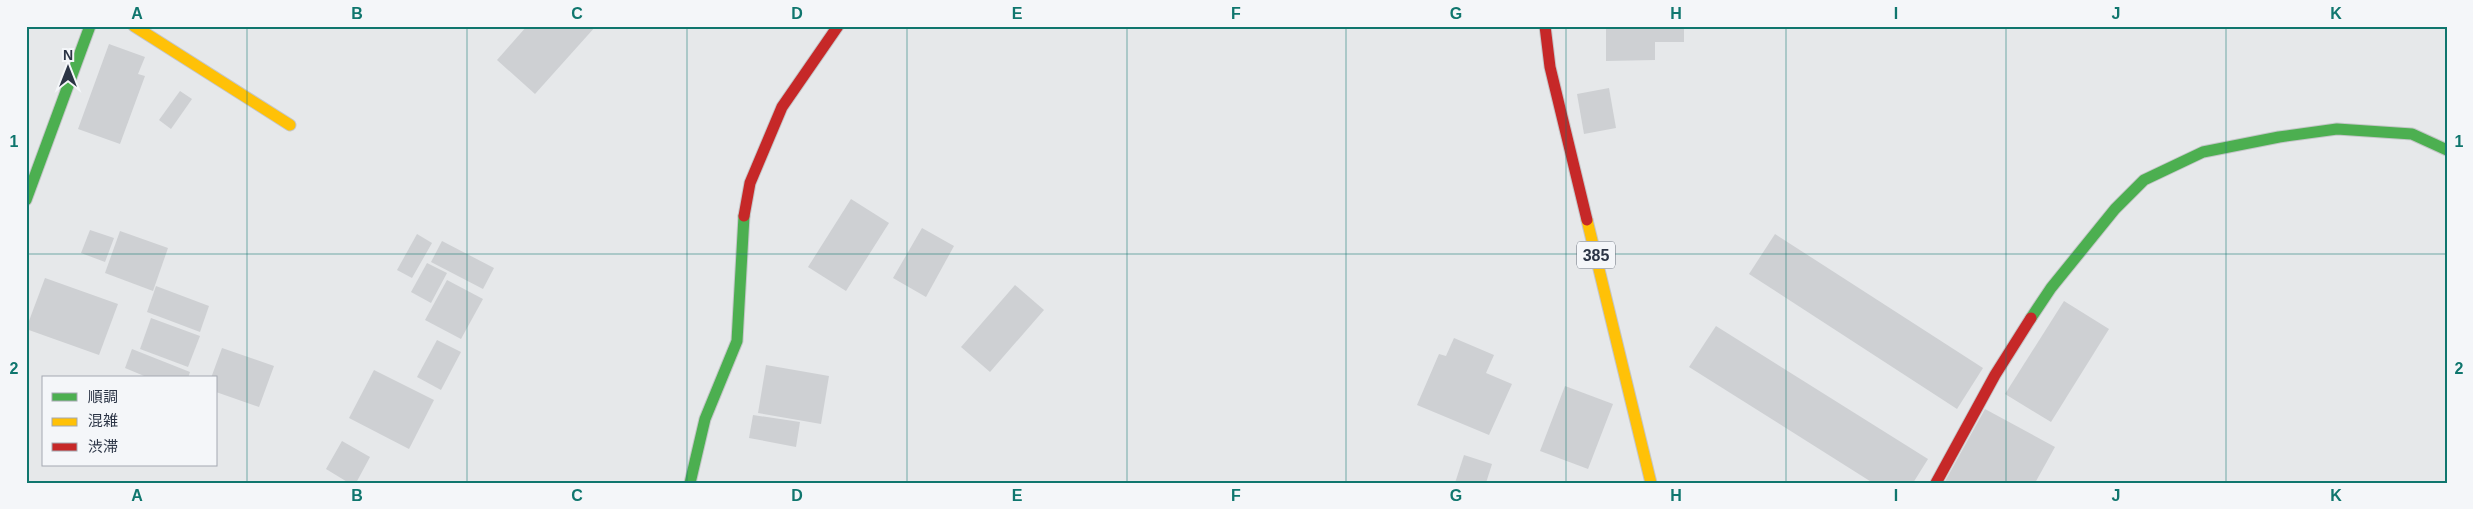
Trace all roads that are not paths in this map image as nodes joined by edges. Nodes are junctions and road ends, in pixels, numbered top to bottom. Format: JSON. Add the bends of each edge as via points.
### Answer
{"nodes":[{"id":1,"x":90,"y":26,"type":"edge"},
{"id":2,"x":134,"y":26,"type":"edge"},
{"id":3,"x":838,"y":26,"type":"edge"},
{"id":4,"x":1545,"y":26,"type":"edge"},
{"id":5,"x":290,"y":124,"type":"dead end"},
{"id":6,"x":2447,"y":150,"type":"edge"},
{"id":7,"x":26,"y":200,"type":"edge"},
{"id":8,"x":690,"y":483,"type":"edge"},
{"id":9,"x":1651,"y":483,"type":"edge"},
{"id":10,"x":1936,"y":483,"type":"edge"}],
"edges":[{"from":1,"to":7,"type":"main road"},
{"from":2,"to":5,"type":"main road"},
{"from":3,"to":8,"type":"main road","via":[[782,107],[750,183],[743,220],[737,341],[705,419]]},
{"from":4,"to":9,"type":"main road","number":"385","via":[[1550,67]]},
{"from":6,"to":10,"type":"main road","via":[[2412,134],[2337,129],[2203,152],[2144,180],[2115,209],[2051,288],[1995,375]]}]}
